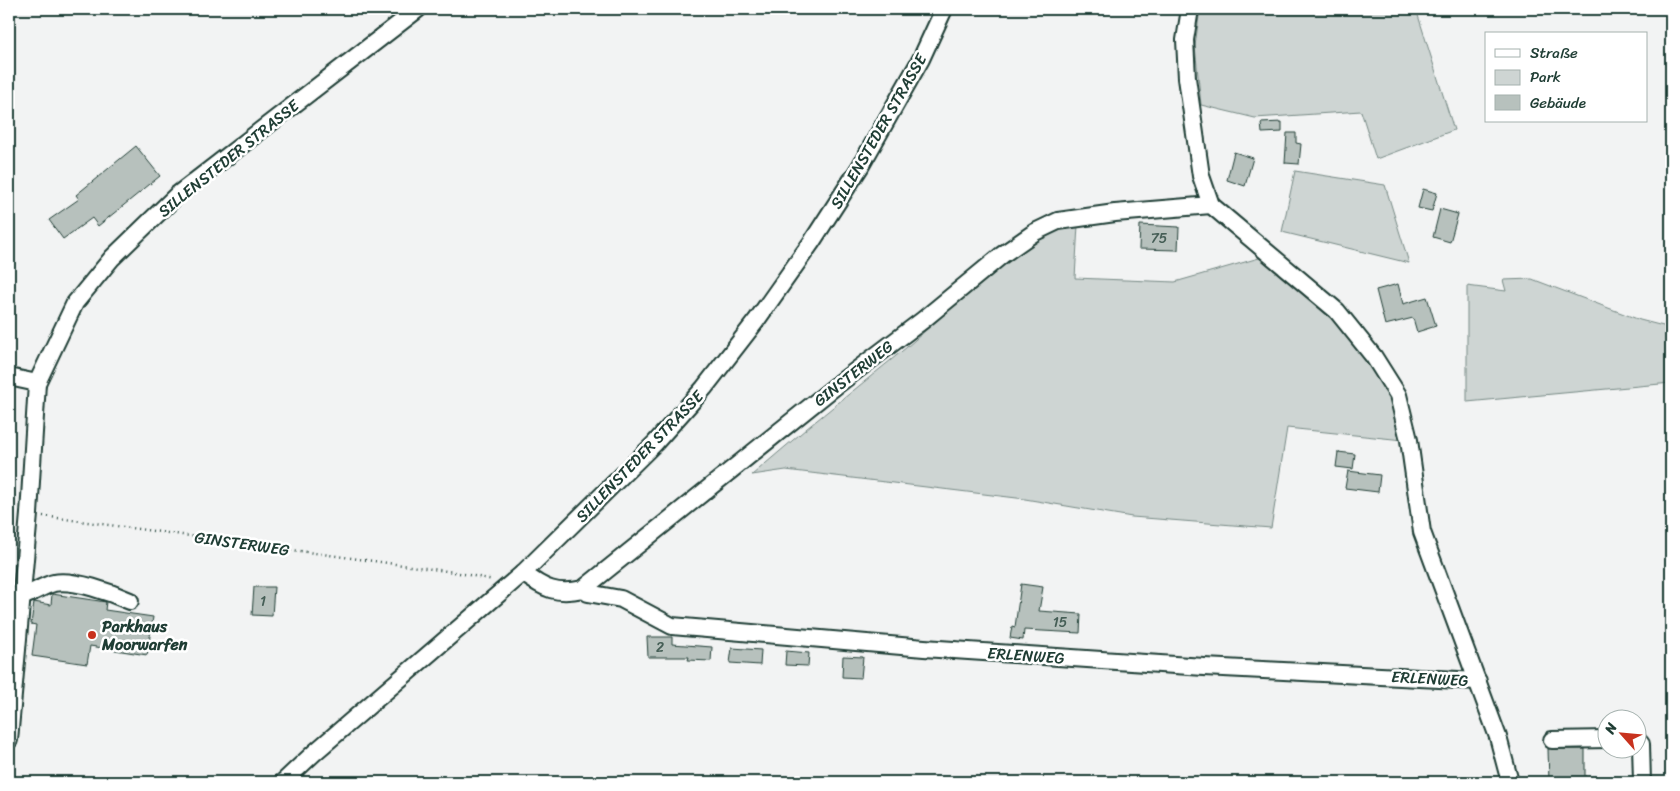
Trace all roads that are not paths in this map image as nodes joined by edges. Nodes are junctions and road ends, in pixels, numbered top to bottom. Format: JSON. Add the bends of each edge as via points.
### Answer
{"nodes":[{"id":1,"x":418,"y":9,"type":"edge"},
{"id":2,"x":944,"y":9,"type":"edge"},
{"id":3,"x":1190,"y":9,"type":"edge"},
{"id":4,"x":1211,"y":205,"type":"junction"},
{"id":5,"x":9,"y":377,"type":"edge"},
{"id":6,"x":37,"y":383,"type":"junction"},
{"id":7,"x":523,"y":573,"type":"junction"},
{"id":8,"x":583,"y":589,"type":"junction"},
{"id":9,"x":22,"y":597,"type":"junction"},
{"id":10,"x":130,"y":601,"type":"dead end"},
{"id":11,"x":13,"y":656,"type":"edge"},
{"id":12,"x":1478,"y":680,"type":"junction"},
{"id":13,"x":1598,"y":739,"type":"edge"},
{"id":14,"x":9,"y":740,"type":"edge"},
{"id":15,"x":1552,"y":740,"type":"dead end"},
{"id":16,"x":1641,"y":758,"type":"edge"},
{"id":17,"x":283,"y":782,"type":"edge"},
{"id":18,"x":1510,"y":782,"type":"edge"},
{"id":19,"x":1642,"y":782,"type":"edge"}],
"edges":[{"from":1,"to":6,"type":"street","name":"SILLENSTEDER STRASSE","via":[[177,195],[112,258],[75,303]]},
{"from":2,"to":7,"type":"street","name":"SILLENSTEDER STRASSE","via":[[921,59],[860,166],[756,321],[704,388],[655,443]]},
{"from":3,"to":4,"type":"street","via":[[1185,40],[1187,78],[1201,176]]},
{"from":4,"to":8,"type":"street","name":"GINSTERWEG","via":[[1115,212],[1058,221],[1036,232],[837,385]]},
{"from":4,"to":12,"type":"street","via":[[1337,311],[1374,357],[1398,395],[1409,440],[1422,532]]},
{"from":5,"to":6,"type":"street"},
{"from":6,"to":9,"type":"street","name":"SILLENSTEDER STRASSE"},
{"from":7,"to":8,"type":"street","via":[[556,592]]},
{"from":7,"to":17,"type":"street","name":"SILLENSTEDER STRASSE"},
{"from":8,"to":12,"type":"street","name":"ERLENWEG","via":[[620,600],[672,626],[1194,666]]},
{"from":9,"to":10,"type":"street","via":[[54,583],[105,590]]},
{"from":9,"to":11,"type":"street","name":"SILLENSTEDER STRASSE"},
{"from":11,"to":14,"type":"street","name":"SILLENSTEDER STRASSE"},
{"from":12,"to":18,"type":"street"},
{"from":13,"to":15,"type":"street"},
{"from":16,"to":19,"type":"street"}]}
